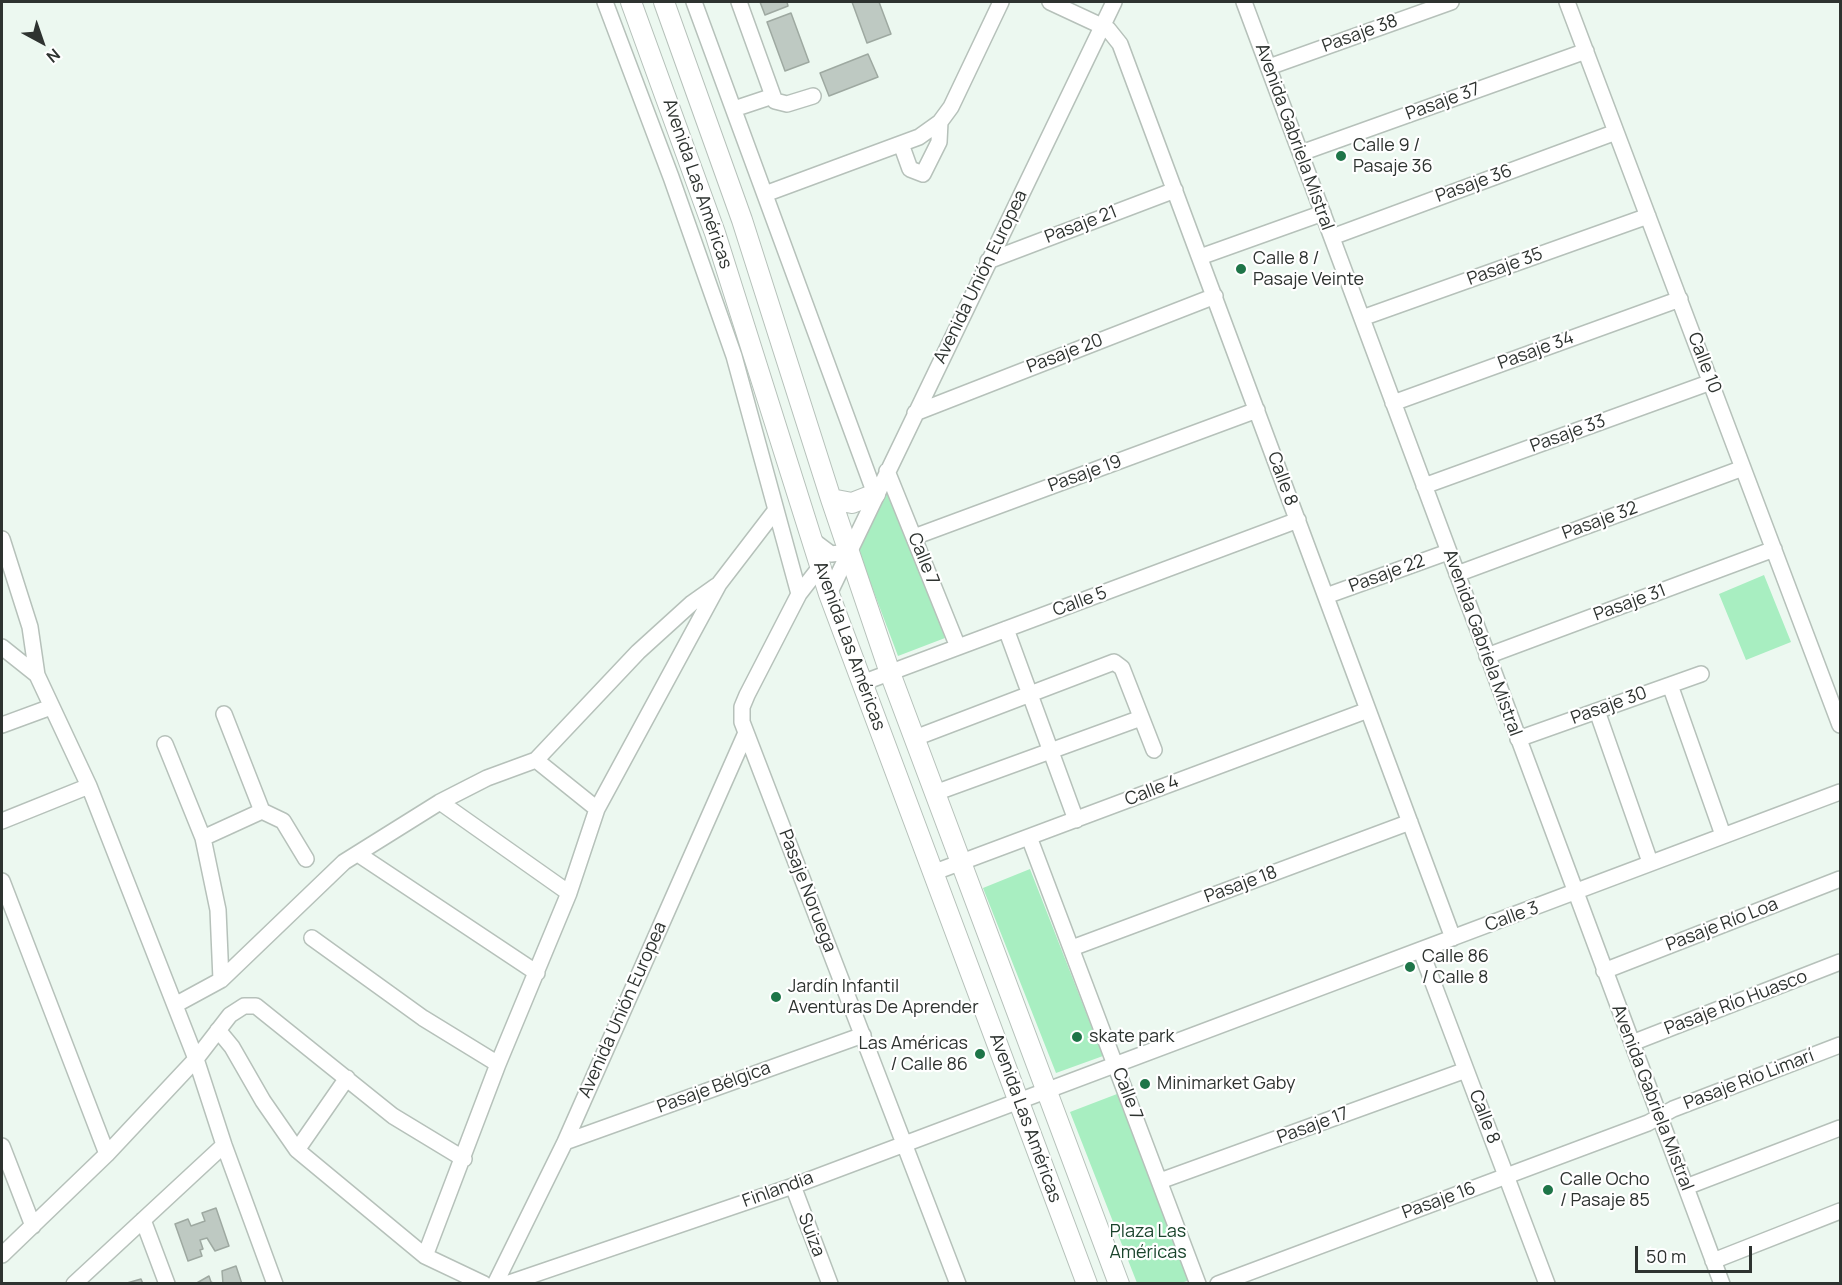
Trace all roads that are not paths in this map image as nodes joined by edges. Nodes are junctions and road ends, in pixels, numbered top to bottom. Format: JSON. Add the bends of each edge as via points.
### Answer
{"nodes":[{"id":1,"x":605,"y":2,"type":"edge"},
{"id":2,"x":631,"y":2,"type":"edge"},
{"id":3,"x":664,"y":2,"type":"edge"},
{"id":4,"x":694,"y":2,"type":"edge"},
{"id":5,"x":739,"y":2,"type":"edge"},
{"id":6,"x":1002,"y":2,"type":"edge"},
{"id":7,"x":1050,"y":2,"type":"edge"},
{"id":8,"x":1113,"y":2,"type":"edge"},
{"id":9,"x":1244,"y":2,"type":"edge"},
{"id":10,"x":1451,"y":2,"type":"edge"},
{"id":11,"x":1567,"y":2,"type":"edge"},
{"id":12,"x":1102,"y":26,"type":"junction"},
{"id":13,"x":1586,"y":51,"type":"junction"},
{"id":14,"x":1269,"y":67,"type":"junction"},
{"id":15,"x":772,"y":96,"type":"junction"},
{"id":16,"x":813,"y":96,"type":"dead end"},
{"id":17,"x":734,"y":109,"type":"junction"},
{"id":18,"x":940,"y":122,"type":"junction"},
{"id":19,"x":1616,"y":132,"type":"junction"},
{"id":20,"x":901,"y":144,"type":"junction"},
{"id":21,"x":1300,"y":153,"type":"junction"},
{"id":22,"x":1175,"y":190,"type":"junction"},
{"id":23,"x":765,"y":194,"type":"junction"},
{"id":24,"x":1323,"y":213,"type":"junction"},
{"id":25,"x":1648,"y":216,"type":"junction"},
{"id":26,"x":1332,"y":237,"type":"junction"},
{"id":27,"x":1200,"y":257,"type":"junction"},
{"id":28,"x":988,"y":261,"type":"junction"},
{"id":29,"x":1215,"y":296,"type":"junction"},
{"id":30,"x":1680,"y":299,"type":"junction"},
{"id":31,"x":1362,"y":318,"type":"junction"},
{"id":32,"x":1711,"y":382,"type":"junction"},
{"id":33,"x":1393,"y":403,"type":"junction"},
{"id":34,"x":1257,"y":410,"type":"junction"},
{"id":35,"x":915,"y":413,"type":"junction"},
{"id":36,"x":1743,"y":468,"type":"junction"},
{"id":37,"x":887,"y":471,"type":"junction"},
{"id":38,"x":1424,"y":486,"type":"junction"},
{"id":39,"x":875,"y":494,"type":"junction"},
{"id":40,"x":831,"y":499,"type":"junction"},
{"id":41,"x":776,"y":511,"type":"junction"},
{"id":42,"x":1298,"y":520,"type":"junction"},
{"id":43,"x":914,"y":537,"type":"junction"},
{"id":44,"x":2,"y":539,"type":"edge"},
{"id":45,"x":811,"y":539,"type":"junction"},
{"id":46,"x":1774,"y":549,"type":"junction"},
{"id":47,"x":849,"y":552,"type":"junction"},
{"id":48,"x":1448,"y":552,"type":"junction"},
{"id":49,"x":820,"y":567,"type":"junction"},
{"id":50,"x":1456,"y":573,"type":"junction"},
{"id":51,"x":719,"y":584,"type":"junction"},
{"id":52,"x":799,"y":594,"type":"junction"},
{"id":53,"x":829,"y":594,"type":"junction"},
{"id":54,"x":1326,"y":596,"type":"junction"},
{"id":55,"x":1006,"y":629,"type":"junction"},
{"id":56,"x":2,"y":647,"type":"edge"},
{"id":57,"x":958,"y":647,"type":"junction"},
{"id":58,"x":1487,"y":656,"type":"junction"},
{"id":59,"x":890,"y":673,"type":"junction"},
{"id":60,"x":1701,"y":674,"type":"dead end"},
{"id":61,"x":37,"y":675,"type":"junction"},
{"id":62,"x":862,"y":683,"type":"junction"},
{"id":63,"x":1670,"y":685,"type":"junction"},
{"id":64,"x":1031,"y":695,"type":"junction"},
{"id":65,"x":51,"y":707,"type":"junction"},
{"id":66,"x":1368,"y":710,"type":"junction"},
{"id":67,"x":1597,"y":711,"type":"junction"},
{"id":68,"x":224,"y":714,"type":"dead end"},
{"id":69,"x":1141,"y":718,"type":"junction"},
{"id":70,"x":2,"y":725,"type":"edge"},
{"id":71,"x":1840,"y":725,"type":"edge"},
{"id":72,"x":745,"y":735,"type":"junction"},
{"id":73,"x":915,"y":738,"type":"junction"},
{"id":74,"x":1518,"y":739,"type":"junction"},
{"id":75,"x":165,"y":744,"type":"dead end"},
{"id":76,"x":1154,"y":750,"type":"dead end"},
{"id":77,"x":1052,"y":751,"type":"junction"},
{"id":78,"x":536,"y":760,"type":"junction"},
{"id":79,"x":88,"y":786,"type":"junction"},
{"id":80,"x":1840,"y":792,"type":"edge"},
{"id":81,"x":935,"y":793,"type":"junction"},
{"id":82,"x":440,"y":802,"type":"junction"},
{"id":83,"x":597,"y":809,"type":"junction"},
{"id":84,"x":261,"y":811,"type":"junction"},
{"id":85,"x":1076,"y":820,"type":"junction"},
{"id":86,"x":2,"y":821,"type":"edge"},
{"id":87,"x":1410,"y":822,"type":"junction"},
{"id":88,"x":1724,"y":835,"type":"junction"},
{"id":89,"x":1029,"y":837,"type":"junction"},
{"id":90,"x":203,"y":838,"type":"junction"},
{"id":91,"x":358,"y":854,"type":"junction"},
{"id":92,"x":306,"y":859,"type":"dead end"},
{"id":93,"x":1650,"y":862,"type":"junction"},
{"id":94,"x":962,"y":863,"type":"junction"},
{"id":95,"x":935,"y":872,"type":"junction"},
{"id":96,"x":1840,"y":879,"type":"edge"},
{"id":97,"x":2,"y":881,"type":"edge"},
{"id":98,"x":1575,"y":892,"type":"junction"},
{"id":99,"x":569,"y":893,"type":"junction"},
{"id":100,"x":312,"y":938,"type":"dead end"},
{"id":101,"x":1453,"y":938,"type":"junction"},
{"id":102,"x":1071,"y":948,"type":"junction"},
{"id":103,"x":1421,"y":951,"type":"junction"},
{"id":104,"x":1840,"y":962,"type":"edge"},
{"id":105,"x":1604,"y":971,"type":"junction"},
{"id":106,"x":537,"y":973,"type":"junction"},
{"id":107,"x":221,"y":980,"type":"junction"},
{"id":108,"x":175,"y":1005,"type":"junction"},
{"id":109,"x":218,"y":1030,"type":"junction"},
{"id":110,"x":863,"y":1035,"type":"junction"},
{"id":111,"x":1632,"y":1043,"type":"junction"},
{"id":112,"x":1840,"y":1045,"type":"edge"},
{"id":113,"x":196,"y":1059,"type":"junction"},
{"id":114,"x":498,"y":1064,"type":"junction"},
{"id":115,"x":1115,"y":1064,"type":"junction"},
{"id":116,"x":1466,"y":1070,"type":"junction"},
{"id":117,"x":347,"y":1078,"type":"junction"},
{"id":118,"x":1047,"y":1090,"type":"junction"},
{"id":119,"x":1018,"y":1100,"type":"junction"},
{"id":120,"x":1659,"y":1117,"type":"junction"},
{"id":121,"x":1840,"y":1128,"type":"edge"},
{"id":122,"x":565,"y":1142,"type":"junction"},
{"id":123,"x":904,"y":1143,"type":"junction"},
{"id":124,"x":224,"y":1145,"type":"junction"},
{"id":125,"x":2,"y":1146,"type":"edge"},
{"id":126,"x":297,"y":1150,"type":"junction"},
{"id":127,"x":107,"y":1154,"type":"junction"},
{"id":128,"x":464,"y":1159,"type":"junction"},
{"id":129,"x":1506,"y":1176,"type":"junction"},
{"id":130,"x":1160,"y":1181,"type":"junction"},
{"id":131,"x":793,"y":1186,"type":"junction"},
{"id":132,"x":1686,"y":1187,"type":"junction"},
{"id":133,"x":1840,"y":1211,"type":"edge"},
{"id":134,"x":143,"y":1220,"type":"junction"},
{"id":135,"x":33,"y":1226,"type":"junction"},
{"id":136,"x":2,"y":1255,"type":"edge"},
{"id":137,"x":425,"y":1256,"type":"junction"},
{"id":138,"x":1713,"y":1261,"type":"junction"},
{"id":139,"x":74,"y":1284,"type":"edge"},
{"id":140,"x":167,"y":1284,"type":"edge"},
{"id":141,"x":275,"y":1284,"type":"edge"},
{"id":142,"x":483,"y":1284,"type":"edge"},
{"id":143,"x":495,"y":1284,"type":"edge"},
{"id":144,"x":506,"y":1284,"type":"edge"},
{"id":145,"x":830,"y":1284,"type":"edge"},
{"id":146,"x":958,"y":1284,"type":"edge"},
{"id":147,"x":1087,"y":1284,"type":"edge"},
{"id":148,"x":1119,"y":1284,"type":"edge"},
{"id":149,"x":1198,"y":1284,"type":"edge"},
{"id":150,"x":1218,"y":1284,"type":"edge"},
{"id":151,"x":1546,"y":1284,"type":"edge"},
{"id":152,"x":1722,"y":1284,"type":"edge"}],
"edges":[{"from":1,"to":41,"type":"street","via":[[734,356]]},
{"from":2,"to":45,"type":"main road","name":"Avenida Las Américas","via":[[723,255]]},
{"from":3,"to":40,"type":"main road","name":"Avenida Las Américas","via":[[742,220]]},
{"from":4,"to":17,"type":"street"},
{"from":5,"to":15,"type":"street"},
{"from":6,"to":18,"type":"street"},
{"from":7,"to":12,"type":"street"},
{"from":8,"to":12,"type":"street","name":"Avenida Unión Europea"},
{"from":9,"to":14,"type":"street","name":"Avenida Gabriela Mistral"},
{"from":10,"to":14,"type":"street","name":"Pasaje 38"},
{"from":11,"to":13,"type":"street","name":"Calle 10"},
{"from":12,"to":22,"type":"street","name":"Calle 8","via":[[1120,44]]},
{"from":12,"to":28,"type":"street","name":"Avenida Unión Europea"},
{"from":13,"to":19,"type":"street","name":"Calle 10"},
{"from":13,"to":21,"type":"street","name":"Pasaje 37"},
{"from":14,"to":21,"type":"street","name":"Avenida Gabriela Mistral"},
{"from":15,"to":16,"type":"street","via":[[774,101],[787,104]]},
{"from":15,"to":17,"type":"street"},
{"from":17,"to":23,"type":"street"},
{"from":18,"to":20,"type":"street"},
{"from":18,"to":20,"type":"street","via":[[939,142],[922,174],[910,169]]},
{"from":19,"to":25,"type":"street","name":"Calle 10"},
{"from":19,"to":26,"type":"street","name":"Pasaje 36"},
{"from":20,"to":23,"type":"street"},
{"from":21,"to":24,"type":"street","name":"Avenida Gabriela Mistral"},
{"from":22,"to":27,"type":"street","name":"Calle 8"},
{"from":22,"to":28,"type":"street","name":"Pasaje 21"},
{"from":23,"to":39,"type":"street"},
{"from":24,"to":26,"type":"street","name":"Avenida Gabriela Mistral"},
{"from":24,"to":27,"type":"street"},
{"from":25,"to":30,"type":"street","name":"Calle 10"},
{"from":25,"to":31,"type":"street","name":"Pasaje 35"},
{"from":26,"to":31,"type":"street","name":"Avenida Gabriela Mistral"},
{"from":27,"to":29,"type":"street","name":"Calle 8"},
{"from":28,"to":35,"type":"street","name":"Avenida Unión Europea"},
{"from":29,"to":34,"type":"street","name":"Calle 8"},
{"from":29,"to":35,"type":"street","name":"Pasaje 20"},
{"from":30,"to":32,"type":"street","name":"Calle 10"},
{"from":30,"to":33,"type":"street","name":"Pasaje 34"},
{"from":31,"to":33,"type":"street","name":"Avenida Gabriela Mistral"},
{"from":32,"to":36,"type":"street","name":"Calle 10"},
{"from":32,"to":38,"type":"street","name":"Pasaje 33"},
{"from":33,"to":38,"type":"street","name":"Avenida Gabriela Mistral"},
{"from":34,"to":42,"type":"street","name":"Calle 8"},
{"from":34,"to":43,"type":"street","name":"Pasaje 19"},
{"from":35,"to":37,"type":"street","name":"Avenida Unión Europea"},
{"from":36,"to":46,"type":"street","name":"Calle 10"},
{"from":36,"to":50,"type":"street","name":"Pasaje 32"},
{"from":37,"to":39,"type":"street","name":"Avenida Unión Europea"},
{"from":37,"to":43,"type":"street","name":"Calle 7"},
{"from":38,"to":48,"type":"street","name":"Avenida Gabriela Mistral"},
{"from":39,"to":40,"type":"main road","via":[[852,503]]},
{"from":39,"to":47,"type":"street","name":"Avenida Unión Europea"},
{"from":40,"to":47,"type":"main road","name":"Avenida Las Américas"},
{"from":41,"to":51,"type":"street"},
{"from":41,"to":52,"type":"street"},
{"from":42,"to":54,"type":"street","name":"Calle 8"},
{"from":42,"to":55,"type":"street","name":"Calle 5"},
{"from":43,"to":57,"type":"street","name":"Calle 7"},
{"from":44,"to":61,"type":"street","via":[[30,627]]},
{"from":45,"to":47,"type":"street","via":[[831,554]]},
{"from":45,"to":49,"type":"main road","name":"Avenida Las Américas"},
{"from":46,"to":58,"type":"street","name":"Pasaje 31"},
{"from":46,"to":71,"type":"street","name":"Calle 10"},
{"from":47,"to":53,"type":"street","name":"Avenida Unión Europea"},
{"from":47,"to":59,"type":"main road","name":"Avenida Las Américas"},
{"from":48,"to":50,"type":"street","name":"Avenida Gabriela Mistral"},
{"from":48,"to":54,"type":"street","name":"Pasaje 22"},
{"from":49,"to":52,"type":"street"},
{"from":49,"to":53,"type":"main road","name":"Avenida Las Américas"},
{"from":50,"to":58,"type":"street","name":"Avenida Gabriela Mistral"},
{"from":51,"to":78,"type":"street","via":[[638,652]]},
{"from":51,"to":83,"type":"street"},
{"from":52,"to":72,"type":"street","via":[[742,707]]},
{"from":53,"to":62,"type":"main road","name":"Avenida Las Américas"},
{"from":54,"to":66,"type":"street","name":"Calle 8"},
{"from":55,"to":57,"type":"street","name":"Calle 5"},
{"from":55,"to":64,"type":"street"},
{"from":56,"to":61,"type":"street"},
{"from":57,"to":59,"type":"street","name":"Calle 5"},
{"from":58,"to":74,"type":"street","name":"Avenida Gabriela Mistral"},
{"from":59,"to":62,"type":"street","name":"Calle 5"},
{"from":59,"to":73,"type":"main road","name":"Avenida Las Américas"},
{"from":60,"to":63,"type":"street","name":"Pasaje 30"},
{"from":61,"to":65,"type":"street"},
{"from":62,"to":95,"type":"main road","name":"Avenida Las Américas"},
{"from":63,"to":67,"type":"street","name":"Pasaje 30"},
{"from":63,"to":88,"type":"street"},
{"from":64,"to":69,"type":"street","via":[[1114,662],[1122,668]]},
{"from":64,"to":73,"type":"street"},
{"from":64,"to":77,"type":"street"},
{"from":65,"to":70,"type":"street"},
{"from":65,"to":79,"type":"street"},
{"from":66,"to":85,"type":"street","name":"Calle 4"},
{"from":66,"to":87,"type":"street","name":"Calle 8"},
{"from":67,"to":74,"type":"street","name":"Pasaje 30"},
{"from":67,"to":93,"type":"street"},
{"from":68,"to":84,"type":"street"},
{"from":69,"to":76,"type":"street"},
{"from":69,"to":77,"type":"street"},
{"from":72,"to":110,"type":"street","name":"Pasaje Noruega"},
{"from":72,"to":122,"type":"street","name":"Avenida Unión Europea"},
{"from":73,"to":81,"type":"main road","name":"Avenida Las Américas"},
{"from":74,"to":98,"type":"street","name":"Avenida Gabriela Mistral"},
{"from":75,"to":90,"type":"street"},
{"from":77,"to":81,"type":"street"},
{"from":77,"to":85,"type":"street"},
{"from":78,"to":82,"type":"street","via":[[487,778]]},
{"from":78,"to":83,"type":"street"},
{"from":79,"to":86,"type":"street"},
{"from":79,"to":108,"type":"street"},
{"from":80,"to":88,"type":"street","name":"Calle 3"},
{"from":81,"to":94,"type":"main road","name":"Avenida Las Américas"},
{"from":82,"to":91,"type":"street"},
{"from":82,"to":99,"type":"street"},
{"from":83,"to":99,"type":"street"},
{"from":84,"to":90,"type":"street"},
{"from":84,"to":92,"type":"street","via":[[283,821]]},
{"from":85,"to":89,"type":"street","name":"Calle 4"},
{"from":87,"to":101,"type":"street","name":"Calle 8"},
{"from":87,"to":102,"type":"street","name":"Pasaje 18"},
{"from":88,"to":93,"type":"street","name":"Calle 3"},
{"from":89,"to":94,"type":"street","name":"Calle 4"},
{"from":89,"to":102,"type":"street","name":"Calle 7"},
{"from":90,"to":107,"type":"street","via":[[218,910]]},
{"from":91,"to":106,"type":"street"},
{"from":91,"to":107,"type":"street","via":[[321,882]]},
{"from":93,"to":98,"type":"street","name":"Calle 3"},
{"from":94,"to":95,"type":"street","name":"Calle 4"},
{"from":94,"to":118,"type":"main road","name":"Avenida Las Américas"},
{"from":95,"to":119,"type":"main road","name":"Avenida Las Américas"},
{"from":96,"to":105,"type":"street","name":"Pasaje Río Loa"},
{"from":97,"to":127,"type":"street"},
{"from":98,"to":101,"type":"street","name":"Calle 3"},
{"from":98,"to":105,"type":"street","name":"Avenida Gabriela Mistral"},
{"from":99,"to":106,"type":"street"},
{"from":100,"to":114,"type":"street","via":[[423,1018]]},
{"from":101,"to":103,"type":"street","name":"Calle 3"},
{"from":102,"to":115,"type":"street","name":"Calle 7"},
{"from":103,"to":115,"type":"street","name":"Calle 3"},
{"from":103,"to":116,"type":"street","name":"Calle 8"},
{"from":104,"to":111,"type":"street","name":"Pasaje Río Huasco"},
{"from":105,"to":111,"type":"street","name":"Avenida Gabriela Mistral"},
{"from":106,"to":114,"type":"street"},
{"from":107,"to":108,"type":"street"},
{"from":108,"to":113,"type":"street"},
{"from":109,"to":113,"type":"street"},
{"from":109,"to":117,"type":"street","via":[[244,1006],[256,1006]]},
{"from":109,"to":126,"type":"street"},
{"from":110,"to":122,"type":"street","name":"Pasaje Bélgica"},
{"from":110,"to":123,"type":"street","name":"Pasaje Noruega"},
{"from":111,"to":120,"type":"street","name":"Avenida Gabriela Mistral"},
{"from":112,"to":120,"type":"street","name":"Pasaje Río Limarí"},
{"from":113,"to":124,"type":"street"},
{"from":113,"to":127,"type":"street"},
{"from":114,"to":128,"type":"street"},
{"from":115,"to":118,"type":"street","name":"Calle 3"},
{"from":115,"to":130,"type":"street","name":"Calle 7"},
{"from":116,"to":129,"type":"street","name":"Calle 8"},
{"from":116,"to":130,"type":"street","name":"Pasaje 17"},
{"from":117,"to":126,"type":"street"},
{"from":117,"to":128,"type":"street","via":[[393,1116]]},
{"from":118,"to":119,"type":"street","name":"Finlandia"},
{"from":118,"to":148,"type":"main road","name":"Avenida Las Américas"},
{"from":119,"to":123,"type":"street","name":"Finlandia"},
{"from":119,"to":147,"type":"main road","name":"Avenida Las Américas"},
{"from":120,"to":129,"type":"street","name":"Pasaje 16"},
{"from":120,"to":132,"type":"street","name":"Avenida Gabriela Mistral"},
{"from":121,"to":132,"type":"street"},
{"from":122,"to":143,"type":"street","name":"Avenida Unión Europea"},
{"from":123,"to":131,"type":"street","name":"Finlandia"},
{"from":123,"to":146,"type":"street","name":"Pasaje Noruega"},
{"from":124,"to":134,"type":"street"},
{"from":124,"to":141,"type":"street"},
{"from":125,"to":135,"type":"street"},
{"from":126,"to":137,"type":"street"},
{"from":127,"to":135,"type":"street"},
{"from":128,"to":137,"type":"street"},
{"from":129,"to":150,"type":"street","name":"Pasaje 16"},
{"from":129,"to":151,"type":"street","name":"Calle 8"},
{"from":130,"to":149,"type":"street","name":"Calle 7"},
{"from":131,"to":144,"type":"street","name":"Finlandia"},
{"from":131,"to":145,"type":"street","name":"Suiza"},
{"from":132,"to":138,"type":"street","name":"Avenida Gabriela Mistral"},
{"from":133,"to":138,"type":"street"},
{"from":134,"to":139,"type":"street"},
{"from":134,"to":140,"type":"street"},
{"from":135,"to":136,"type":"street"},
{"from":137,"to":142,"type":"street"},
{"from":138,"to":152,"type":"street","name":"Avenida Gabriela Mistral"}]}
